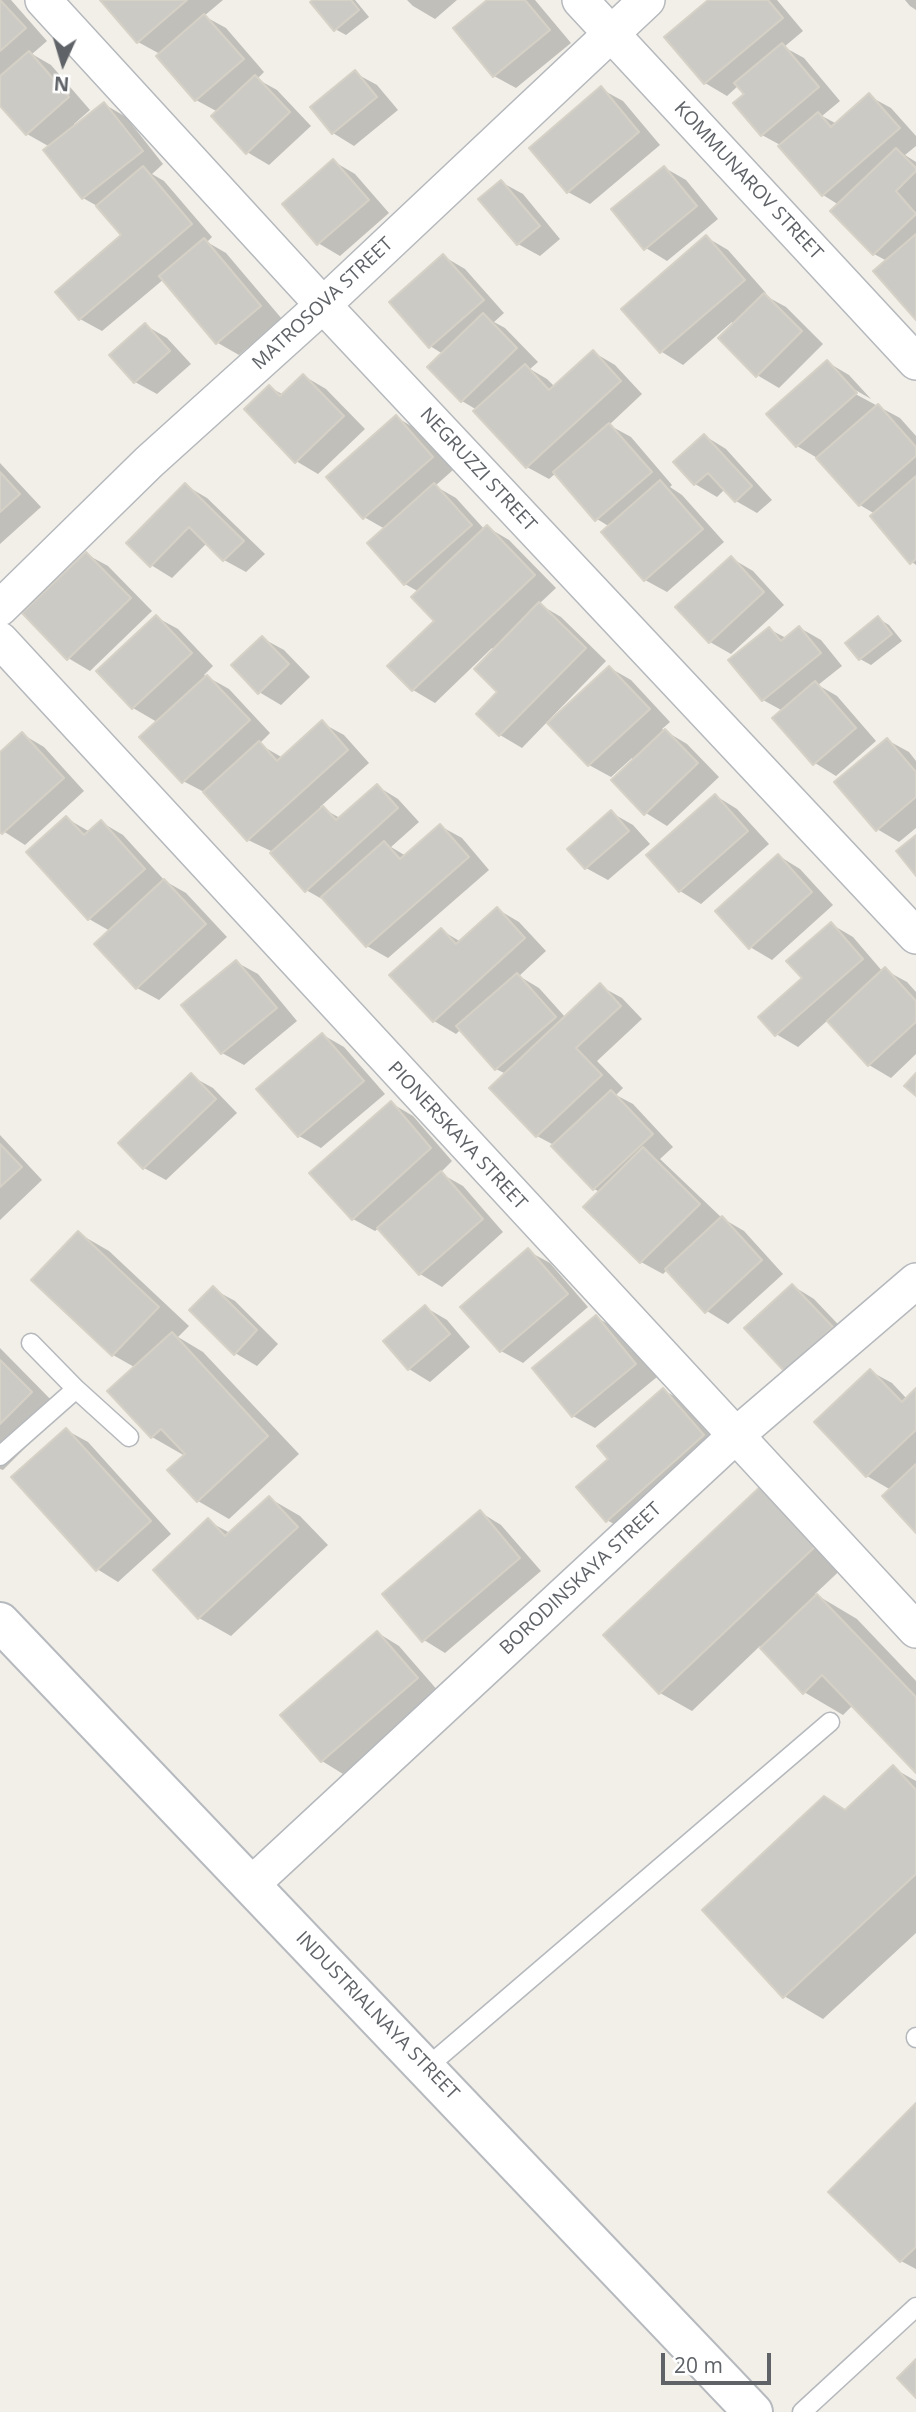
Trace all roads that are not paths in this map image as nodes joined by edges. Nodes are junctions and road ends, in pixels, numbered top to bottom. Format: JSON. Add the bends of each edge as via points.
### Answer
{"nodes":[{"id":1,"x":43,"y":0,"type":"edge"},
{"id":2,"x":580,"y":0,"type":"edge"},
{"id":3,"x":647,"y":0,"type":"edge"},
{"id":4,"x":610,"y":33,"type":"junction"},
{"id":5,"x":323,"y":305,"type":"junction"},
{"id":6,"x":916,"y":362,"type":"edge"},
{"id":7,"x":0,"y":608,"type":"edge"},
{"id":8,"x":0,"y":640,"type":"edge"},
{"id":9,"x":916,"y":936,"type":"edge"},
{"id":10,"x":916,"y":1281,"type":"edge"},
{"id":11,"x":31,"y":1343,"type":"dead end"},
{"id":12,"x":76,"y":1389,"type":"junction"},
{"id":13,"x":129,"y":1437,"type":"dead end"},
{"id":14,"x":734,"y":1437,"type":"junction"},
{"id":15,"x":0,"y":1456,"type":"edge"},
{"id":16,"x":0,"y":1622,"type":"edge"},
{"id":17,"x":916,"y":1630,"type":"edge"},
{"id":18,"x":830,"y":1722,"type":"dead end"},
{"id":19,"x":252,"y":1884,"type":"junction"},
{"id":20,"x":426,"y":2068,"type":"junction"},
{"id":21,"x":916,"y":2307,"type":"edge"},
{"id":22,"x":753,"y":2412,"type":"edge"},
{"id":23,"x":802,"y":2412,"type":"edge"}],
"edges":[{"from":1,"to":5,"type":"street","name":"NEGRUZZI STREET"},
{"from":2,"to":4,"type":"street","name":"KOMMUNAROV STREET"},
{"from":3,"to":4,"type":"street","name":"MATROSOVA STREET"},
{"from":4,"to":5,"type":"street","name":"MATROSOVA STREET"},
{"from":4,"to":6,"type":"street","name":"KOMMUNAROV STREET"},
{"from":5,"to":7,"type":"street","name":"MATROSOVA STREET","via":[[149,462]]},
{"from":5,"to":9,"type":"street","name":"NEGRUZZI STREET"},
{"from":8,"to":14,"type":"street","name":"PIONERSKAYA STREET"},
{"from":10,"to":14,"type":"street","name":"BORODINSKAYA STREET"},
{"from":11,"to":12,"type":"lane"},
{"from":12,"to":13,"type":"lane"},
{"from":12,"to":15,"type":"lane"},
{"from":14,"to":17,"type":"street","name":"PIONERSKAYA STREET"},
{"from":14,"to":19,"type":"street","name":"BORODINSKAYA STREET"},
{"from":16,"to":19,"type":"main road","name":"INDUSTRIALNAYA STREET"},
{"from":18,"to":20,"type":"lane"},
{"from":19,"to":20,"type":"main road","name":"INDUSTRIALNAYA STREET"},
{"from":20,"to":22,"type":"main road","name":"INDUSTRIALNAYA STREET"},
{"from":21,"to":23,"type":"lane"}]}
